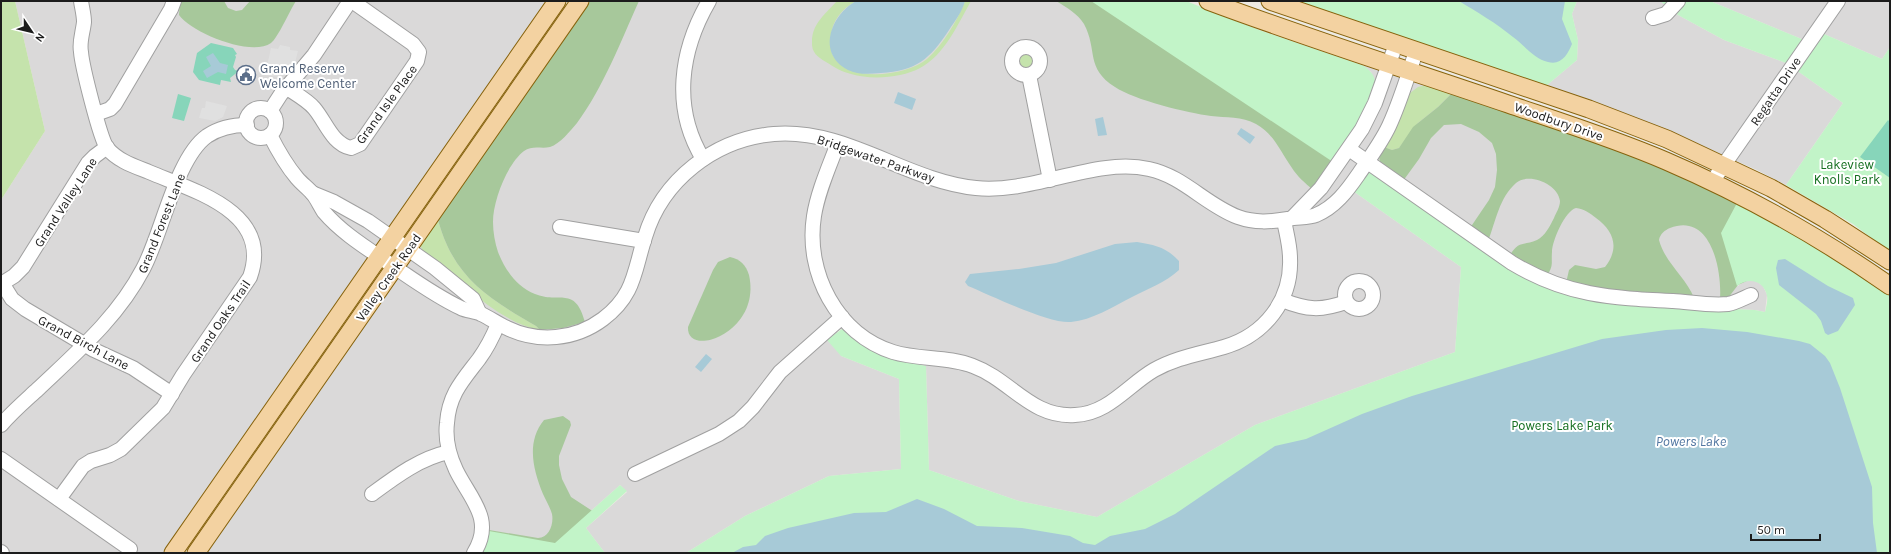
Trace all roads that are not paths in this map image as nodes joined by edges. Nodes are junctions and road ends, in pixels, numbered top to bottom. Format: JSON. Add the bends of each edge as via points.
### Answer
{"nodes":[{"id":1,"x":81,"y":1,"type":"edge"},
{"id":2,"x":174,"y":1,"type":"edge"},
{"id":3,"x":351,"y":1,"type":"edge"},
{"id":4,"x":557,"y":1,"type":"edge"},
{"id":5,"x":580,"y":1,"type":"edge"},
{"id":6,"x":709,"y":1,"type":"edge"},
{"id":7,"x":1208,"y":1,"type":"edge"},
{"id":8,"x":1270,"y":1,"type":"edge"},
{"id":9,"x":1678,"y":1,"type":"edge"},
{"id":10,"x":1838,"y":1,"type":"edge"},
{"id":11,"x":1653,"y":18,"type":"dead end"},
{"id":12,"x":1396,"y":44,"type":"junction"},
{"id":13,"x":1416,"y":51,"type":"junction"},
{"id":14,"x":1389,"y":63,"type":"junction"},
{"id":15,"x":1410,"y":70,"type":"junction"},
{"id":16,"x":1029,"y":75,"type":"dead end"},
{"id":17,"x":287,"y":88,"type":"junction"},
{"id":18,"x":270,"y":111,"type":"junction"},
{"id":19,"x":96,"y":114,"type":"junction"},
{"id":20,"x":247,"y":125,"type":"junction"},
{"id":21,"x":270,"y":135,"type":"junction"},
{"id":22,"x":838,"y":143,"type":"junction"},
{"id":23,"x":107,"y":147,"type":"junction"},
{"id":24,"x":1349,"y":149,"type":"junction"},
{"id":25,"x":703,"y":159,"type":"junction"},
{"id":26,"x":1367,"y":162,"type":"junction"},
{"id":27,"x":1724,"y":165,"type":"junction"},
{"id":28,"x":1050,"y":180,"type":"junction"},
{"id":29,"x":1712,"y":182,"type":"junction"},
{"id":30,"x":177,"y":184,"type":"junction"},
{"id":31,"x":312,"y":193,"type":"junction"},
{"id":32,"x":1288,"y":218,"type":"junction"},
{"id":33,"x":560,"y":228,"type":"dead end"},
{"id":34,"x":392,"y":238,"type":"junction"},
{"id":35,"x":644,"y":241,"type":"junction"},
{"id":36,"x":408,"y":249,"type":"junction"},
{"id":37,"x":380,"y":257,"type":"junction"},
{"id":38,"x":1890,"y":261,"type":"edge"},
{"id":39,"x":395,"y":267,"type":"junction"},
{"id":40,"x":1,"y":283,"type":"edge"},
{"id":41,"x":1890,"y":286,"type":"edge"},
{"id":42,"x":1751,"y":296,"type":"dead end"},
{"id":43,"x":1282,"y":300,"type":"junction"},
{"id":44,"x":1346,"y":302,"type":"dead end"},
{"id":45,"x":479,"y":312,"type":"junction"},
{"id":46,"x":842,"y":317,"type":"junction"},
{"id":47,"x":498,"y":324,"type":"junction"},
{"id":48,"x":85,"y":345,"type":"junction"},
{"id":49,"x":172,"y":394,"type":"junction"},
{"id":50,"x":1,"y":425,"type":"edge"},
{"id":51,"x":449,"y":452,"type":"junction"},
{"id":52,"x":1,"y":459,"type":"edge"},
{"id":53,"x":635,"y":474,"type":"dead end"},
{"id":54,"x":372,"y":494,"type":"dead end"},
{"id":55,"x":60,"y":499,"type":"junction"},
{"id":56,"x":130,"y":549,"type":"dead end"},
{"id":57,"x":173,"y":553,"type":"edge"},
{"id":58,"x":196,"y":553,"type":"edge"},
{"id":59,"x":474,"y":553,"type":"edge"}],
"edges":[{"from":1,"to":19,"type":"street","name":"Grand Valley Lane","via":[[84,20],[81,52]]},
{"from":2,"to":19,"type":"street","via":[[115,104],[110,109]]},
{"from":3,"to":17,"type":"street","via":[[314,55]]},
{"from":3,"to":17,"type":"street","name":"Grand Isle Place","via":[[417,47],[419,57],[360,144],[351,148],[340,142],[329,131],[312,105]]},
{"from":4,"to":34,"type":"main road","name":"Valley Creek Road"},
{"from":5,"to":36,"type":"main road","name":"Valley Creek Road"},
{"from":6,"to":25,"type":"street","via":[[691,41],[683,89],[684,114],[688,130]]},
{"from":7,"to":14,"type":"main road","name":"Woodbury Drive"},
{"from":8,"to":12,"type":"main road","name":"Woodbury Drive"},
{"from":9,"to":11,"type":"street","via":[[1666,14]]},
{"from":10,"to":27,"type":"street","name":"Regatta Drive"},
{"from":12,"to":13,"type":"main road","name":"Woodbury Drive"},
{"from":12,"to":14,"type":"street"},
{"from":13,"to":15,"type":"street","name":"Bridgewater Parkway"},
{"from":13,"to":27,"type":"main road","name":"Woodbury Drive","via":[[1628,123]]},
{"from":14,"to":15,"type":"main road","name":"Woodbury Drive"},
{"from":14,"to":24,"type":"street","via":[[1371,112]]},
{"from":15,"to":26,"type":"street","name":"Bridgewater Parkway","via":[[1390,123]]},
{"from":15,"to":29,"type":"main road","name":"Woodbury Drive","via":[[1606,137]]},
{"from":16,"to":28,"type":"street"},
{"from":17,"to":18,"type":"street"},
{"from":18,"to":20,"type":"street","via":[[262,108],[253,111]]},
{"from":18,"to":21,"type":"street","via":[[276,124]]},
{"from":19,"to":23,"type":"street","name":"Grand Valley Lane"},
{"from":20,"to":21,"type":"street","via":[[255,137],[265,138]]},
{"from":20,"to":30,"type":"street","name":"Grand Forest Lane","via":[[224,128],[200,141],[186,161]]},
{"from":21,"to":31,"type":"street","name":"Bridgewater Parkway","via":[[287,165]]},
{"from":22,"to":25,"type":"street","name":"Bridgewater Parkway","via":[[805,135],[765,135],[736,142]]},
{"from":22,"to":28,"type":"street","name":"Bridgewater Parkway","via":[[942,181],[966,187],[999,189]]},
{"from":22,"to":46,"type":"street","via":[[817,201],[812,237],[819,277]]},
{"from":23,"to":30,"type":"street","name":"Grand Oaks Trail","via":[[122,160]]},
{"from":23,"to":40,"type":"street","name":"Grand Valley Lane","via":[[88,164],[22,267],[14,276]]},
{"from":24,"to":26,"type":"street"},
{"from":24,"to":32,"type":"street","via":[[1318,191]]},
{"from":25,"to":35,"type":"street","name":"Bridgewater Parkway","via":[[681,177],[667,194],[653,217]]},
{"from":26,"to":32,"type":"street","name":"Bridgewater Parkway","via":[[1346,191],[1331,206],[1312,217]]},
{"from":26,"to":42,"type":"street","via":[[1512,263],[1565,288],[1618,298],[1727,304]]},
{"from":27,"to":29,"type":"street","name":"Regatta Drive"},
{"from":27,"to":38,"type":"main road","name":"Woodbury Drive","via":[[1808,209]]},
{"from":28,"to":32,"type":"street","name":"Bridgewater Parkway","via":[[1112,167],[1143,168],[1175,178],[1234,215],[1259,222]]},
{"from":29,"to":41,"type":"main road","name":"Woodbury Drive","via":[[1813,236]]},
{"from":30,"to":48,"type":"street","name":"Grand Forest Lane","via":[[154,247],[138,279],[112,315]]},
{"from":30,"to":49,"type":"street","name":"Grand Oaks Trail","via":[[205,195],[241,220],[252,236],[255,255],[250,277]]},
{"from":31,"to":34,"type":"street","name":"Bridgewater Parkway","via":[[368,221]]},
{"from":31,"to":37,"type":"street","name":"Bridgewater Parkway","via":[[333,221]]},
{"from":32,"to":43,"type":"street","via":[[1290,274]]},
{"from":33,"to":35,"type":"street"},
{"from":34,"to":36,"type":"street","name":"Bridgewater Parkway"},
{"from":34,"to":37,"type":"main road","name":"Valley Creek Road"},
{"from":35,"to":47,"type":"street","name":"Bridgewater Parkway","via":[[635,276],[627,293],[612,311],[595,324],[570,334],[550,338],[527,336]]},
{"from":36,"to":39,"type":"main road","name":"Valley Creek Road"},
{"from":36,"to":45,"type":"street","name":"Bridgewater Parkway","via":[[473,299]]},
{"from":37,"to":39,"type":"street","name":"Bridgewater Parkway"},
{"from":37,"to":57,"type":"main road","name":"Valley Creek Road"},
{"from":39,"to":45,"type":"street","name":"Bridgewater Parkway","via":[[465,311]]},
{"from":39,"to":58,"type":"main road","name":"Valley Creek Road"},
{"from":40,"to":48,"type":"street","name":"Grand Birch Lane","via":[[20,306]]},
{"from":43,"to":44,"type":"street","via":[[1301,308],[1314,309],[1325,309]]},
{"from":43,"to":46,"type":"street","via":[[1263,326],[1251,335],[1223,347],[1171,362],[1140,378],[1103,408],[1076,416],[1046,412],[1034,406],[991,373],[972,365],[909,356],[878,346]]},
{"from":45,"to":47,"type":"street","name":"Bridgewater Parkway"},
{"from":46,"to":53,"type":"street","via":[[783,369],[754,407],[739,421],[720,434]]},
{"from":47,"to":51,"type":"street","via":[[483,353],[461,380],[452,399],[446,423]]},
{"from":48,"to":49,"type":"street","name":"Grand Birch Lane","via":[[133,368]]},
{"from":48,"to":50,"type":"street","name":"Grand Forest Lane"},
{"from":49,"to":55,"type":"street","name":"Grand Oaks Trail","via":[[163,408],[121,449],[92,460],[84,466]]},
{"from":51,"to":54,"type":"street","via":[[413,466]]},
{"from":51,"to":59,"type":"street","via":[[481,516],[481,536]]},
{"from":52,"to":55,"type":"street"},
{"from":55,"to":56,"type":"street"}]}
